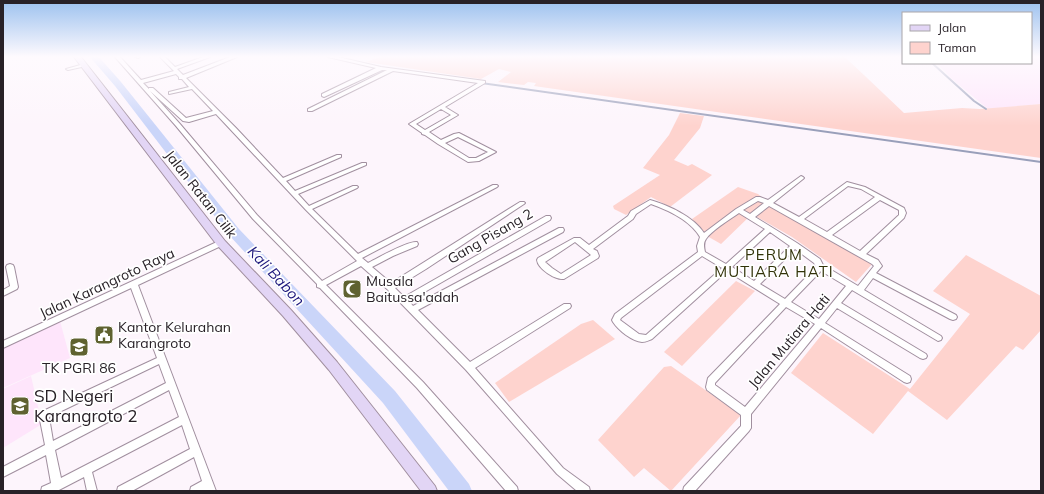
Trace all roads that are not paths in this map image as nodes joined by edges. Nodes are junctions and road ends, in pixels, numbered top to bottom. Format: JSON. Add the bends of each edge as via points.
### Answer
{"nodes":[{"id":1,"x":93,"y":80,"type":"edge"},
{"id":2,"x":148,"y":80,"type":"edge"},
{"id":3,"x":183,"y":80,"type":"edge"},
{"id":4,"x":356,"y":80,"type":"edge"},
{"id":5,"x":373,"y":80,"type":"edge"},
{"id":6,"x":469,"y":80,"type":"edge"},
{"id":7,"x":142,"y":82,"type":"junction"},
{"id":8,"x":191,"y":88,"type":"junction"},
{"id":9,"x":172,"y":93,"type":"dead end"},
{"id":10,"x":324,"y":95,"type":"dead end"},
{"id":11,"x":441,"y":107,"type":"junction"},
{"id":12,"x":310,"y":110,"type":"dead end"},
{"id":13,"x":216,"y":112,"type":"junction"},
{"id":14,"x":424,"y":133,"type":"junction"},
{"id":15,"x":440,"y":143,"type":"junction"},
{"id":16,"x":339,"y":156,"type":"dead end"},
{"id":17,"x":364,"y":164,"type":"dead end"},
{"id":18,"x":801,"y":178,"type":"dead end"},
{"id":19,"x":282,"y":181,"type":"junction"},
{"id":20,"x":496,"y":186,"type":"dead end"},
{"id":21,"x":355,"y":187,"type":"dead end"},
{"id":22,"x":294,"y":194,"type":"junction"},
{"id":23,"x":880,"y":197,"type":"junction"},
{"id":24,"x":522,"y":203,"type":"dead end"},
{"id":25,"x":769,"y":203,"type":"junction"},
{"id":26,"x":308,"y":209,"type":"junction"},
{"id":27,"x":738,"y":210,"type":"junction"},
{"id":28,"x":750,"y":217,"type":"junction"},
{"id":29,"x":548,"y":218,"type":"dead end"},
{"id":30,"x":800,"y":219,"type":"junction"},
{"id":31,"x":770,"y":229,"type":"junction"},
{"id":32,"x":561,"y":230,"type":"dead end"},
{"id":33,"x":828,"y":235,"type":"junction"},
{"id":34,"x":703,"y":237,"type":"junction"},
{"id":35,"x":221,"y":243,"type":"junction"},
{"id":36,"x":415,"y":244,"type":"dead end"},
{"id":37,"x":795,"y":245,"type":"junction"},
{"id":38,"x":588,"y":249,"type":"junction"},
{"id":39,"x":702,"y":253,"type":"junction"},
{"id":40,"x":861,"y":254,"type":"junction"},
{"id":41,"x":362,"y":262,"type":"junction"},
{"id":42,"x":10,"y":267,"type":"dead end"},
{"id":43,"x":820,"y":267,"type":"junction"},
{"id":44,"x":726,"y":268,"type":"junction"},
{"id":45,"x":872,"y":274,"type":"junction"},
{"id":46,"x":320,"y":284,"type":"junction"},
{"id":47,"x":134,"y":285,"type":"junction"},
{"id":48,"x":754,"y":285,"type":"junction"},
{"id":49,"x":390,"y":287,"type":"junction"},
{"id":50,"x":855,"y":288,"type":"junction"},
{"id":51,"x":3,"y":293,"type":"edge"},
{"id":52,"x":403,"y":301,"type":"junction"},
{"id":53,"x":785,"y":304,"type":"junction"},
{"id":54,"x":836,"y":304,"type":"junction"},
{"id":55,"x":567,"y":306,"type":"dead end"},
{"id":56,"x":412,"y":310,"type":"junction"},
{"id":57,"x":953,"y":317,"type":"dead end"},
{"id":58,"x":820,"y":323,"type":"junction"},
{"id":59,"x":938,"y":338,"type":"dead end"},
{"id":60,"x":3,"y":345,"type":"edge"},
{"id":61,"x":923,"y":356,"type":"dead end"},
{"id":62,"x":162,"y":359,"type":"junction"},
{"id":63,"x":469,"y":367,"type":"junction"},
{"id":64,"x":907,"y":379,"type":"dead end"},
{"id":65,"x":172,"y":385,"type":"junction"},
{"id":66,"x":746,"y":413,"type":"junction"},
{"id":67,"x":184,"y":419,"type":"junction"},
{"id":68,"x":50,"y":448,"type":"junction"},
{"id":69,"x":196,"y":450,"type":"junction"},
{"id":70,"x":87,"y":470,"type":"junction"},
{"id":71,"x":3,"y":472,"type":"edge"},
{"id":72,"x":56,"y":486,"type":"junction"},
{"id":73,"x":210,"y":487,"type":"edge"},
{"id":74,"x":46,"y":491,"type":"edge"},
{"id":75,"x":92,"y":491,"type":"edge"},
{"id":76,"x":122,"y":491,"type":"edge"},
{"id":77,"x":195,"y":491,"type":"edge"},
{"id":78,"x":430,"y":491,"type":"edge"},
{"id":79,"x":513,"y":491,"type":"edge"},
{"id":80,"x":585,"y":491,"type":"edge"},
{"id":81,"x":688,"y":491,"type":"edge"}],
"edges":[{"from":1,"to":35,"type":"street","name":"Jalan Ratan Cilik"},
{"from":2,"to":7,"type":"street"},
{"from":3,"to":8,"type":"street"},
{"from":4,"to":10,"type":"street"},
{"from":5,"to":12,"type":"street"},
{"from":6,"to":11,"type":"street","via":[[483,82]]},
{"from":7,"to":13,"type":"street","via":[[185,120]]},
{"from":7,"to":46,"type":"street","via":[[255,217]]},
{"from":8,"to":9,"type":"street"},
{"from":8,"to":13,"type":"street"},
{"from":11,"to":14,"type":"street","via":[[412,124]]},
{"from":11,"to":14,"type":"street","via":[[455,115]]},
{"from":13,"to":19,"type":"street"},
{"from":14,"to":15,"type":"street"},
{"from":15,"to":15,"type":"street","via":[[459,135],[493,152],[471,161]]},
{"from":16,"to":19,"type":"street"},
{"from":17,"to":22,"type":"street"},
{"from":18,"to":25,"type":"street"},
{"from":19,"to":22,"type":"street"},
{"from":20,"to":41,"type":"street"},
{"from":21,"to":26,"type":"street"},
{"from":22,"to":26,"type":"street"},
{"from":23,"to":30,"type":"street","via":[[856,185],[847,184]]},
{"from":23,"to":33,"type":"street"},
{"from":23,"to":40,"type":"street","via":[[902,208],[903,213]]},
{"from":24,"to":49,"type":"street","via":[[453,246],[427,266]]},
{"from":25,"to":27,"type":"street","via":[[758,198]]},
{"from":25,"to":28,"type":"street"},
{"from":25,"to":30,"type":"street"},
{"from":26,"to":41,"type":"street"},
{"from":27,"to":28,"type":"street"},
{"from":27,"to":34,"type":"street"},
{"from":28,"to":31,"type":"street"},
{"from":29,"to":52,"type":"street","name":"Gang Pisang 2"},
{"from":30,"to":33,"type":"street"},
{"from":31,"to":37,"type":"street"},
{"from":31,"to":44,"type":"street"},
{"from":32,"to":56,"type":"street"},
{"from":33,"to":40,"type":"street"},
{"from":34,"to":38,"type":"street","via":[[702,232],[694,224],[650,202]]},
{"from":34,"to":39,"type":"street","via":[[700,247]]},
{"from":35,"to":47,"type":"street","name":"Jalan Karangroto Raya"},
{"from":35,"to":78,"type":"street","name":"Jalan Ratan Cilik","via":[[287,313],[332,366]]},
{"from":36,"to":41,"type":"street"},
{"from":37,"to":43,"type":"street","via":[[819,262]]},
{"from":37,"to":48,"type":"street"},
{"from":38,"to":38,"type":"street","via":[[578,240],[574,240],[542,259],[541,263],[556,276],[564,276],[595,256]]},
{"from":39,"to":44,"type":"street"},
{"from":39,"to":44,"type":"street","via":[[618,316],[617,322],[638,338],[645,339]]},
{"from":40,"to":45,"type":"street","via":[[878,264]]},
{"from":41,"to":46,"type":"street"},
{"from":41,"to":49,"type":"street"},
{"from":42,"to":51,"type":"street","via":[[14,287]]},
{"from":43,"to":50,"type":"street"},
{"from":43,"to":53,"type":"street"},
{"from":44,"to":48,"type":"street"},
{"from":45,"to":50,"type":"street","name":"Jalan Mutiara Hati"},
{"from":45,"to":57,"type":"street"},
{"from":46,"to":79,"type":"street","via":[[420,384]]},
{"from":47,"to":60,"type":"street","name":"Jalan Karangroto Raya"},
{"from":47,"to":62,"type":"street"},
{"from":48,"to":53,"type":"street"},
{"from":49,"to":52,"type":"street"},
{"from":50,"to":54,"type":"street","name":"Jalan Mutiara Hati"},
{"from":50,"to":59,"type":"street"},
{"from":52,"to":56,"type":"street"},
{"from":53,"to":58,"type":"street"},
{"from":53,"to":66,"type":"street","via":[[709,384]]},
{"from":54,"to":58,"type":"street","name":"Jalan Mutiara Hati"},
{"from":54,"to":61,"type":"street"},
{"from":55,"to":63,"type":"street"},
{"from":56,"to":63,"type":"street"},
{"from":58,"to":64,"type":"street"},
{"from":58,"to":66,"type":"street","name":"Jalan Mutiara Hati"},
{"from":62,"to":65,"type":"street"},
{"from":62,"to":68,"type":"street","via":[[44,415]]},
{"from":63,"to":80,"type":"street","via":[[560,471]]},
{"from":65,"to":67,"type":"street"},
{"from":65,"to":68,"type":"street"},
{"from":66,"to":81,"type":"street","via":[[744,432]]},
{"from":67,"to":69,"type":"street"},
{"from":67,"to":70,"type":"street"},
{"from":68,"to":71,"type":"street"},
{"from":68,"to":72,"type":"street"},
{"from":69,"to":73,"type":"street"},
{"from":69,"to":76,"type":"street"},
{"from":70,"to":72,"type":"street"},
{"from":70,"to":75,"type":"street"},
{"from":72,"to":74,"type":"street"},
{"from":73,"to":77,"type":"street"}]}
